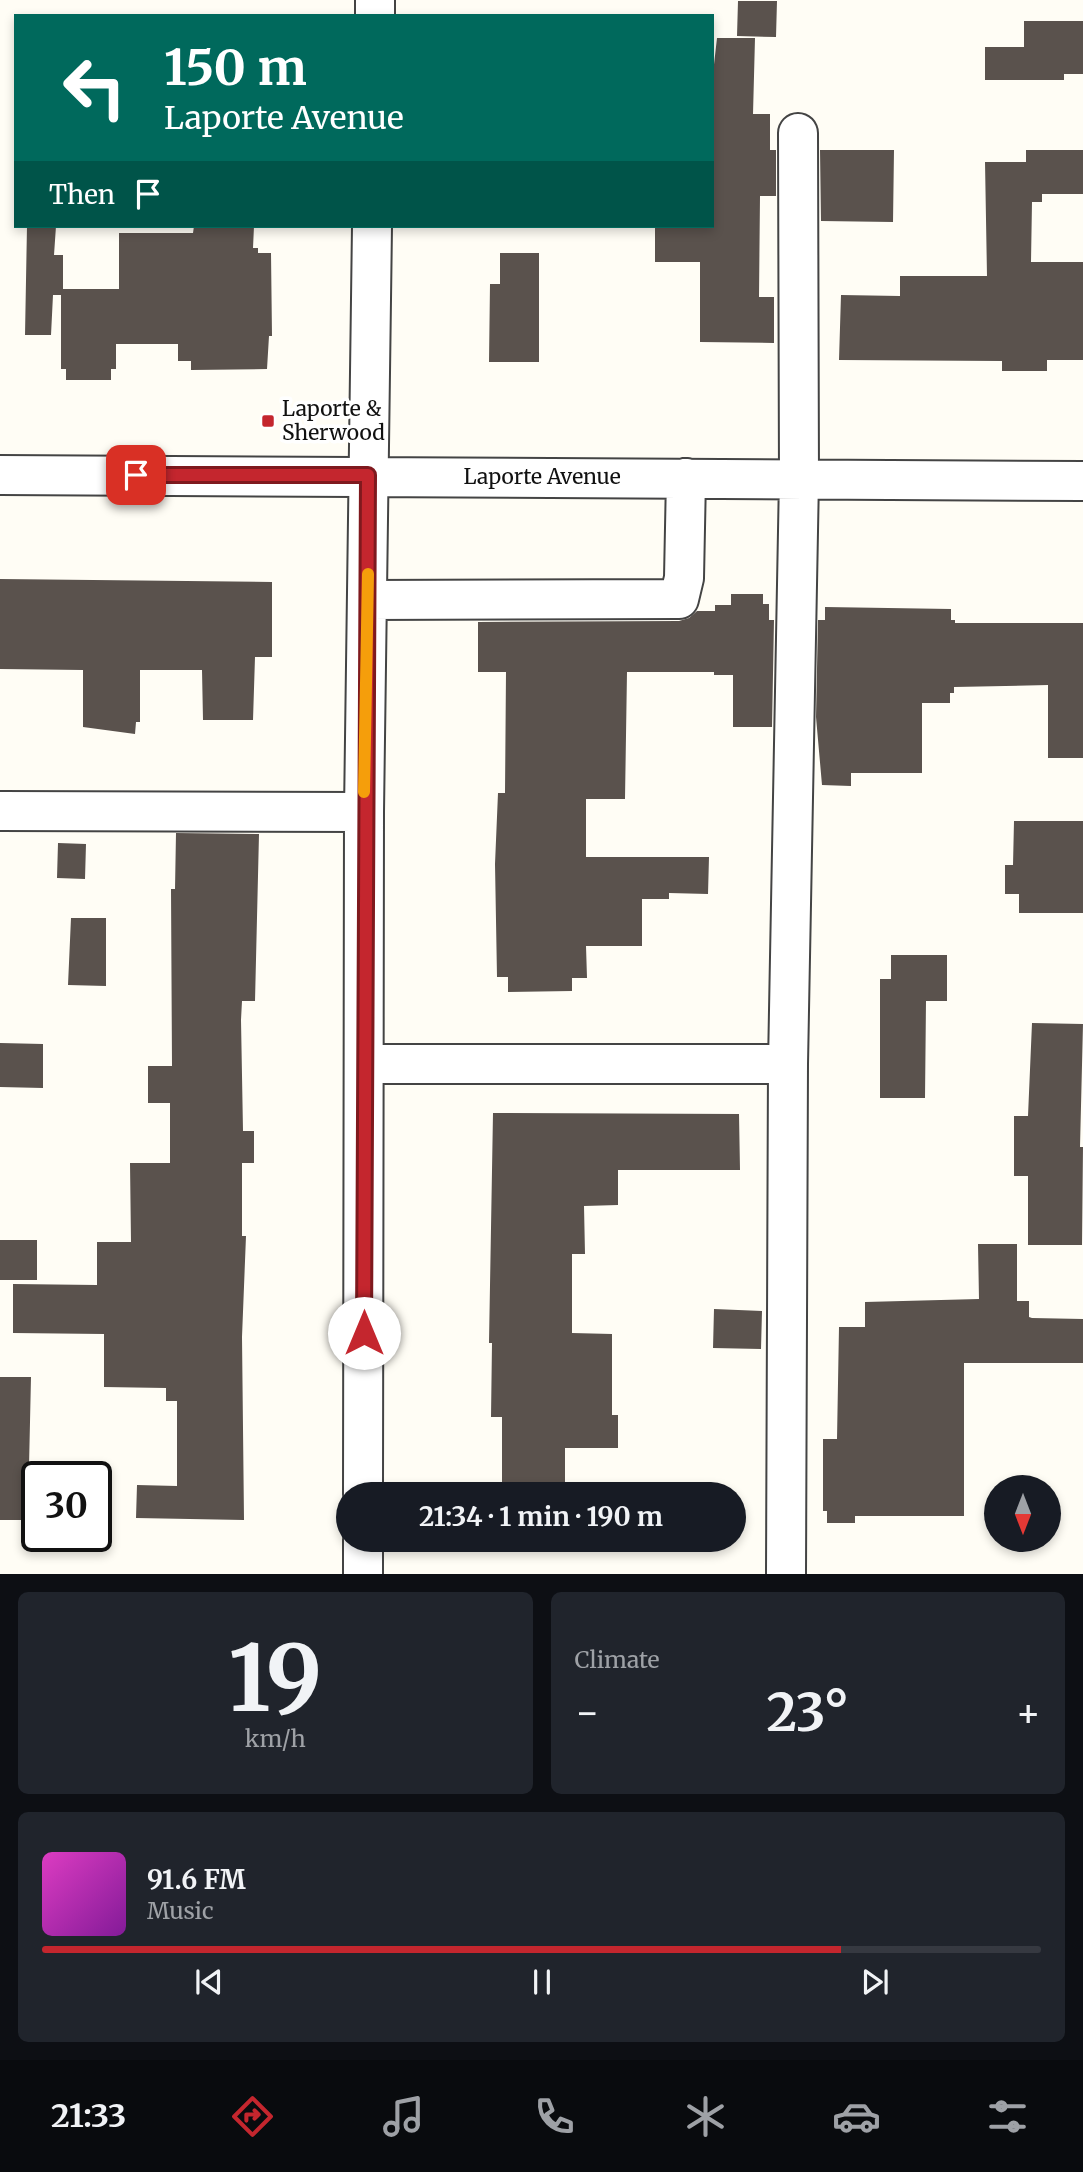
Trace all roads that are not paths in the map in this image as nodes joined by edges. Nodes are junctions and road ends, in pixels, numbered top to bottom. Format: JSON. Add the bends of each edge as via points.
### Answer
{"nodes":[{"id":1,"x":798,"y":134,"type":"dead end"},
{"id":2,"x":372,"y":228,"type":"edge"},
{"id":3,"x":0,"y":475,"type":"edge"},
{"id":4,"x":368,"y":475,"type":"junction"},
{"id":5,"x":686,"y":478,"type":"junction"},
{"id":6,"x":799,"y":478,"type":"junction"},
{"id":7,"x":1083,"y":481,"type":"edge"},
{"id":8,"x":368,"y":600,"type":"junction"},
{"id":9,"x":0,"y":811,"type":"edge"},
{"id":10,"x":364,"y":812,"type":"junction"},
{"id":11,"x":365,"y":1064,"type":"junction"},
{"id":12,"x":788,"y":1064,"type":"junction"},
{"id":13,"x":363,"y":1482,"type":"edge"},
{"id":14,"x":363,"y":1552,"type":"edge"},
{"id":15,"x":363,"y":1573,"type":"edge"},
{"id":16,"x":786,"y":1573,"type":"edge"}],
"edges":[{"from":1,"to":6,"type":"street"},
{"from":2,"to":4,"type":"street"},
{"from":3,"to":4,"type":"street","name":"Laporte Avenue"},
{"from":4,"to":5,"type":"street","name":"Laporte Avenue"},
{"from":4,"to":8,"type":"street"},
{"from":5,"to":6,"type":"street","name":"Laporte Avenue"},
{"from":5,"to":8,"type":"street","via":[[684,578],[679,599]]},
{"from":6,"to":7,"type":"street","name":"Laporte Avenue"},
{"from":6,"to":12,"type":"street"},
{"from":8,"to":10,"type":"street"},
{"from":9,"to":10,"type":"street"},
{"from":10,"to":11,"type":"street"},
{"from":11,"to":12,"type":"street"},
{"from":11,"to":13,"type":"street"},
{"from":12,"to":16,"type":"street"},
{"from":14,"to":15,"type":"street"}]}
